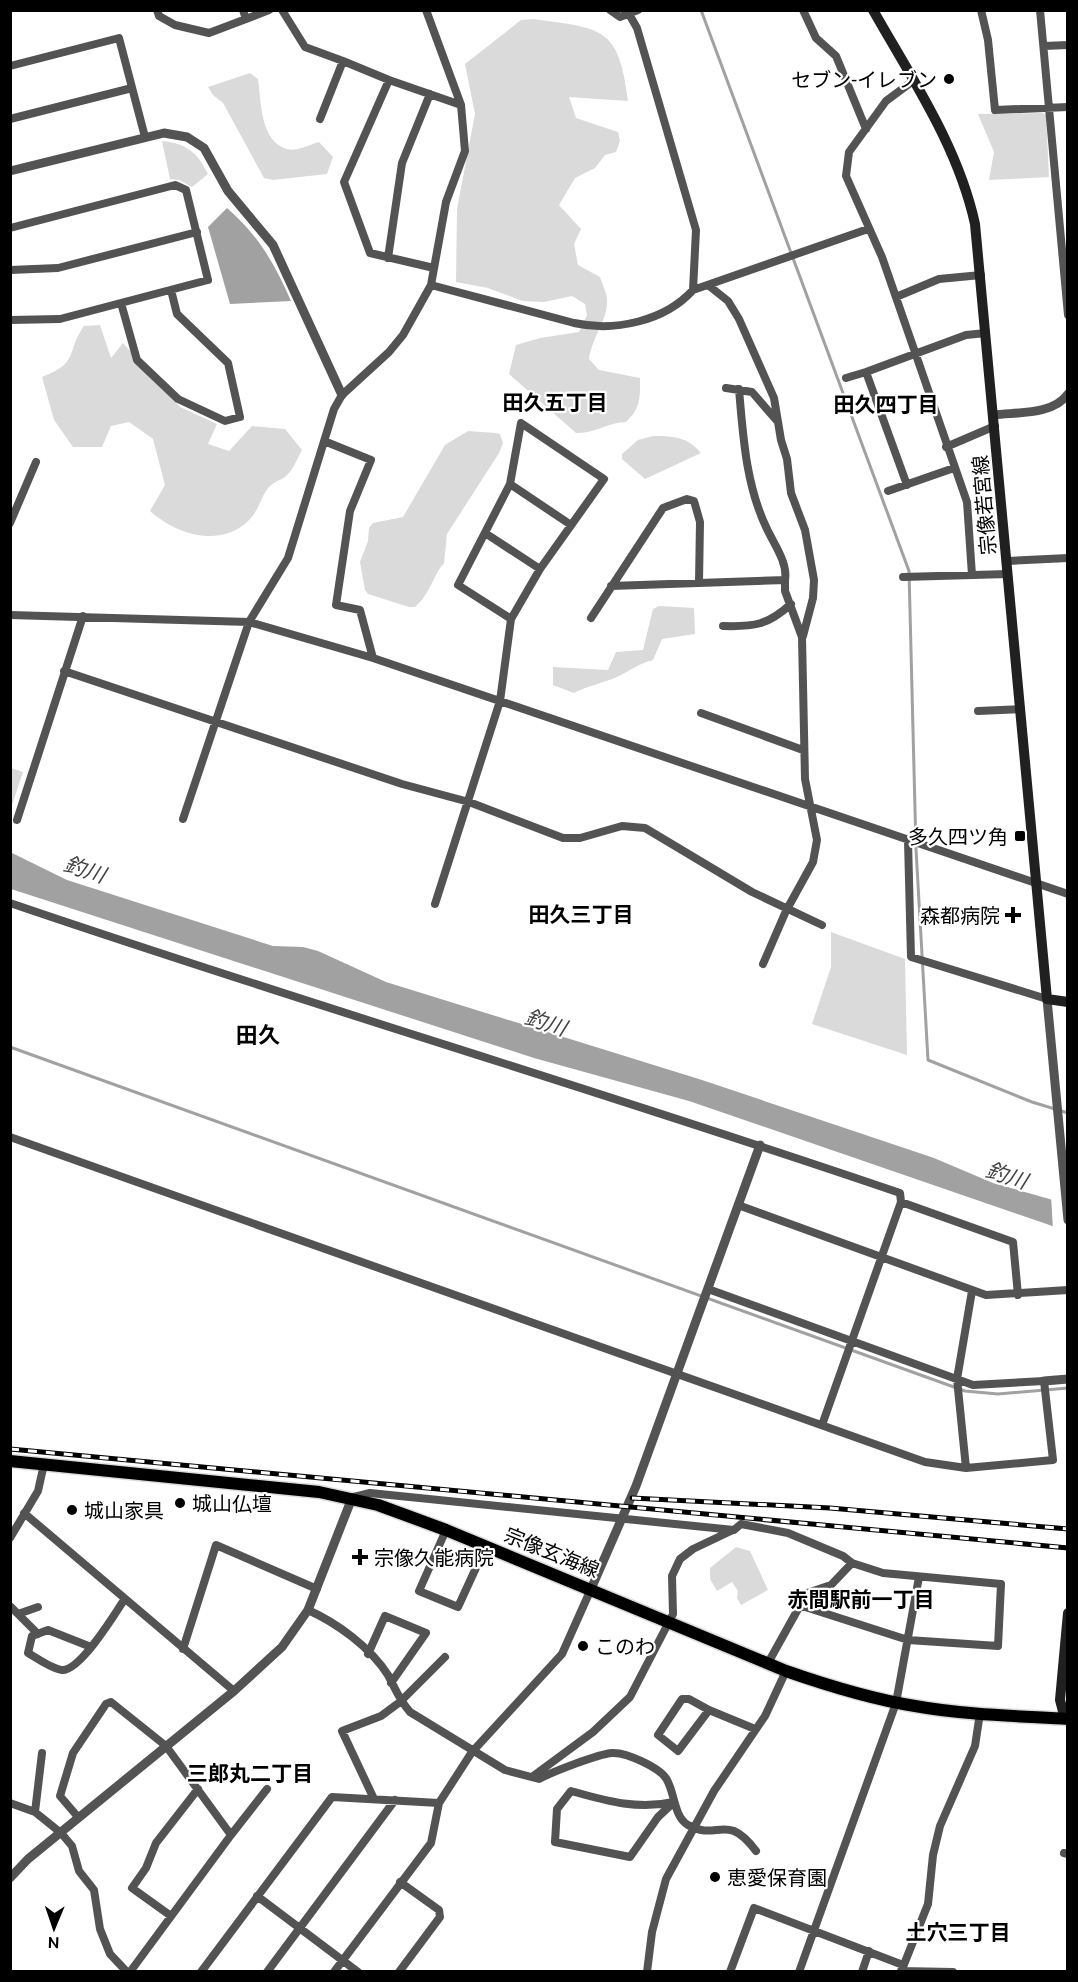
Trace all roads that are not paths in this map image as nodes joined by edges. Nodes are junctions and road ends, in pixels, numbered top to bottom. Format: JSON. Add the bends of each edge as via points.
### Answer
{"nodes":[{"id":1,"x":157,"y":10,"type":"edge"},
{"id":2,"x":243,"y":10,"type":"edge"},
{"id":3,"x":269,"y":10,"type":"edge"},
{"id":4,"x":282,"y":10,"type":"edge"},
{"id":5,"x":426,"y":10,"type":"edge"},
{"id":6,"x":610,"y":10,"type":"edge"},
{"id":7,"x":638,"y":10,"type":"edge"},
{"id":8,"x":803,"y":10,"type":"edge"},
{"id":9,"x":873,"y":10,"type":"edge"},
{"id":10,"x":981,"y":10,"type":"edge"},
{"id":11,"x":1041,"y":10,"type":"edge"},
{"id":12,"x":629,"y":14,"type":"junction"},
{"id":13,"x":246,"y":19,"type":"junction"},
{"id":14,"x":1068,"y":45,"type":"edge"},
{"id":15,"x":1044,"y":46,"type":"junction"},
{"id":16,"x":342,"y":61,"type":"junction"},
{"id":17,"x":10,"y":66,"type":"edge"},
{"id":18,"x":389,"y":80,"type":"junction"},
{"id":19,"x":913,"y":81,"type":"junction"},
{"id":20,"x":132,"y":88,"type":"junction"},
{"id":21,"x":430,"y":94,"type":"junction"},
{"id":22,"x":461,"y":105,"type":"junction"},
{"id":23,"x":1068,"y":107,"type":"edge"},
{"id":24,"x":1048,"y":108,"type":"junction"},
{"id":25,"x":10,"y":119,"type":"edge"},
{"id":26,"x":320,"y":119,"type":"dead end"},
{"id":27,"x":866,"y":129,"type":"junction"},
{"id":28,"x":145,"y":137,"type":"junction"},
{"id":29,"x":10,"y":171,"type":"edge"},
{"id":30,"x":10,"y":228,"type":"edge"},
{"id":31,"x":868,"y":229,"type":"junction"},
{"id":32,"x":196,"y":231,"type":"junction"},
{"id":33,"x":388,"y":258,"type":"junction"},
{"id":34,"x":434,"y":268,"type":"junction"},
{"id":35,"x":10,"y":270,"type":"edge"},
{"id":36,"x":981,"y":275,"type":"junction"},
{"id":37,"x":431,"y":285,"type":"junction"},
{"id":38,"x":708,"y":285,"type":"junction"},
{"id":39,"x":171,"y":290,"type":"junction"},
{"id":40,"x":693,"y":290,"type":"junction"},
{"id":41,"x":896,"y":297,"type":"junction"},
{"id":42,"x":121,"y":303,"type":"junction"},
{"id":43,"x":1068,"y":315,"type":"edge"},
{"id":44,"x":10,"y":320,"type":"edge"},
{"id":45,"x":986,"y":333,"type":"junction"},
{"id":46,"x":915,"y":354,"type":"junction"},
{"id":47,"x":866,"y":372,"type":"junction"},
{"id":48,"x":846,"y":378,"type":"dead end"},
{"id":49,"x":726,"y":388,"type":"dead end"},
{"id":50,"x":739,"y":389,"type":"junction"},
{"id":51,"x":1068,"y":394,"type":"edge"},
{"id":52,"x":342,"y":395,"type":"junction"},
{"id":53,"x":995,"y":420,"type":"junction"},
{"id":54,"x":779,"y":423,"type":"junction"},
{"id":55,"x":324,"y":441,"type":"junction"},
{"id":56,"x":946,"y":447,"type":"junction"},
{"id":57,"x":36,"y":462,"type":"dead end"},
{"id":58,"x":954,"y":468,"type":"junction"},
{"id":59,"x":510,"y":483,"type":"junction"},
{"id":60,"x":907,"y":485,"type":"junction"},
{"id":61,"x":888,"y":491,"type":"dead end"},
{"id":62,"x":10,"y":496,"type":"edge"},
{"id":63,"x":18,"y":505,"type":"junction"},
{"id":64,"x":10,"y":523,"type":"edge"},
{"id":65,"x":571,"y":525,"type":"junction"},
{"id":66,"x":485,"y":533,"type":"junction"},
{"id":67,"x":1068,"y":558,"type":"edge"},
{"id":68,"x":1007,"y":561,"type":"junction"},
{"id":69,"x":540,"y":569,"type":"junction"},
{"id":70,"x":1008,"y":574,"type":"junction"},
{"id":71,"x":972,"y":575,"type":"junction"},
{"id":72,"x":903,"y":577,"type":"dead end"},
{"id":73,"x":785,"y":580,"type":"junction"},
{"id":74,"x":699,"y":582,"type":"junction"},
{"id":75,"x":611,"y":586,"type":"junction"},
{"id":76,"x":791,"y":604,"type":"junction"},
{"id":77,"x":10,"y":615,"type":"edge"},
{"id":78,"x":83,"y":616,"type":"junction"},
{"id":79,"x":591,"y":618,"type":"dead end"},
{"id":80,"x":511,"y":619,"type":"junction"},
{"id":81,"x":249,"y":622,"type":"junction"},
{"id":82,"x":723,"y":626,"type":"dead end"},
{"id":83,"x":802,"y":637,"type":"junction"},
{"id":84,"x":373,"y":658,"type":"junction"},
{"id":85,"x":64,"y":671,"type":"junction"},
{"id":86,"x":500,"y":701,"type":"junction"},
{"id":87,"x":1020,"y":709,"type":"junction"},
{"id":88,"x":978,"y":711,"type":"dead end"},
{"id":89,"x":701,"y":713,"type":"dead end"},
{"id":90,"x":216,"y":719,"type":"junction"},
{"id":91,"x":803,"y":750,"type":"junction"},
{"id":92,"x":469,"y":802,"type":"junction"},
{"id":93,"x":811,"y":806,"type":"junction"},
{"id":94,"x":183,"y":819,"type":"dead end"},
{"id":95,"x":17,"y":820,"type":"dead end"},
{"id":96,"x":908,"y":841,"type":"junction"},
{"id":97,"x":1037,"y":885,"type":"junction"},
{"id":98,"x":1068,"y":894,"type":"edge"},
{"id":99,"x":10,"y":903,"type":"edge"},
{"id":100,"x":435,"y":904,"type":"dead end"},
{"id":101,"x":786,"y":911,"type":"junction"},
{"id":102,"x":822,"y":926,"type":"dead end"},
{"id":103,"x":763,"y":964,"type":"dead end"},
{"id":104,"x":1047,"y":999,"type":"junction"},
{"id":105,"x":1068,"y":1002,"type":"edge"},
{"id":106,"x":10,"y":1137,"type":"edge"},
{"id":107,"x":760,"y":1145,"type":"junction"},
{"id":108,"x":901,"y":1202,"type":"junction"},
{"id":109,"x":738,"y":1205,"type":"junction"},
{"id":110,"x":1068,"y":1220,"type":"edge"},
{"id":111,"x":881,"y":1258,"type":"junction"},
{"id":112,"x":708,"y":1289,"type":"junction"},
{"id":113,"x":1068,"y":1290,"type":"edge"},
{"id":114,"x":972,"y":1291,"type":"junction"},
{"id":115,"x":1018,"y":1295,"type":"junction"},
{"id":116,"x":851,"y":1340,"type":"junction"},
{"id":117,"x":677,"y":1376,"type":"junction"},
{"id":118,"x":957,"y":1379,"type":"junction"},
{"id":119,"x":1068,"y":1379,"type":"edge"},
{"id":120,"x":1044,"y":1381,"type":"junction"},
{"id":121,"x":822,"y":1425,"type":"junction"},
{"id":122,"x":10,"y":1461,"type":"edge"},
{"id":123,"x":44,"y":1464,"type":"junction"},
{"id":124,"x":966,"y":1468,"type":"junction"},
{"id":125,"x":352,"y":1498,"type":"junction"},
{"id":126,"x":24,"y":1513,"type":"junction"},
{"id":127,"x":622,"y":1518,"type":"junction"},
{"id":128,"x":446,"y":1530,"type":"junction"},
{"id":129,"x":734,"y":1530,"type":"junction"},
{"id":130,"x":10,"y":1538,"type":"edge"},
{"id":131,"x":486,"y":1546,"type":"junction"},
{"id":132,"x":852,"y":1563,"type":"junction"},
{"id":133,"x":919,"y":1577,"type":"junction"},
{"id":134,"x":317,"y":1589,"type":"junction"},
{"id":135,"x":591,"y":1589,"type":"junction"},
{"id":136,"x":124,"y":1600,"type":"junction"},
{"id":137,"x":799,"y":1605,"type":"junction"},
{"id":138,"x":10,"y":1606,"type":"edge"},
{"id":139,"x":38,"y":1607,"type":"dead end"},
{"id":140,"x":308,"y":1610,"type":"junction"},
{"id":141,"x":1068,"y":1613,"type":"edge"},
{"id":142,"x":18,"y":1614,"type":"junction"},
{"id":143,"x":669,"y":1622,"type":"junction"},
{"id":144,"x":38,"y":1634,"type":"junction"},
{"id":145,"x":908,"y":1640,"type":"junction"},
{"id":146,"x":91,"y":1647,"type":"junction"},
{"id":147,"x":183,"y":1649,"type":"junction"},
{"id":148,"x":368,"y":1654,"type":"junction"},
{"id":149,"x":445,"y":1657,"type":"dead end"},
{"id":150,"x":768,"y":1663,"type":"junction"},
{"id":151,"x":786,"y":1671,"type":"junction"},
{"id":152,"x":391,"y":1683,"type":"junction"},
{"id":153,"x":234,"y":1691,"type":"junction"},
{"id":154,"x":400,"y":1702,"type":"junction"},
{"id":155,"x":896,"y":1703,"type":"junction"},
{"id":156,"x":709,"y":1710,"type":"junction"},
{"id":157,"x":980,"y":1713,"type":"junction"},
{"id":158,"x":1067,"y":1717,"type":"edge"},
{"id":159,"x":755,"y":1729,"type":"junction"},
{"id":160,"x":166,"y":1746,"type":"junction"},
{"id":161,"x":42,"y":1752,"type":"dead end"},
{"id":162,"x":472,"y":1752,"type":"junction"},
{"id":163,"x":532,"y":1777,"type":"junction"},
{"id":164,"x":198,"y":1789,"type":"junction"},
{"id":165,"x":267,"y":1789,"type":"dead end"},
{"id":166,"x":374,"y":1799,"type":"junction"},
{"id":167,"x":395,"y":1800,"type":"junction"},
{"id":168,"x":674,"y":1802,"type":"junction"},
{"id":169,"x":10,"y":1803,"type":"edge"},
{"id":170,"x":439,"y":1803,"type":"junction"},
{"id":171,"x":35,"y":1812,"type":"junction"},
{"id":172,"x":78,"y":1817,"type":"junction"},
{"id":173,"x":693,"y":1827,"type":"junction"},
{"id":174,"x":61,"y":1833,"type":"junction"},
{"id":175,"x":231,"y":1834,"type":"junction"},
{"id":176,"x":756,"y":1851,"type":"dead end"},
{"id":177,"x":10,"y":1878,"type":"edge"},
{"id":178,"x":400,"y":1882,"type":"junction"},
{"id":179,"x":257,"y":1896,"type":"junction"},
{"id":180,"x":171,"y":1916,"type":"junction"},
{"id":181,"x":299,"y":1928,"type":"junction"},
{"id":182,"x":814,"y":1929,"type":"junction"},
{"id":183,"x":869,"y":1951,"type":"junction"},
{"id":184,"x":343,"y":1961,"type":"junction"},
{"id":185,"x":901,"y":1969,"type":"edge"},
{"id":186,"x":128,"y":1971,"type":"edge"},
{"id":187,"x":201,"y":1971,"type":"edge"},
{"id":188,"x":267,"y":1971,"type":"edge"},
{"id":189,"x":334,"y":1971,"type":"edge"},
{"id":190,"x":358,"y":1971,"type":"edge"},
{"id":191,"x":399,"y":1971,"type":"edge"},
{"id":192,"x":647,"y":1971,"type":"edge"},
{"id":193,"x":730,"y":1971,"type":"edge"},
{"id":194,"x":799,"y":1971,"type":"edge"},
{"id":195,"x":862,"y":1971,"type":"edge"},
{"id":196,"x":953,"y":1971,"type":"edge"}],
"edges":[{"from":1,"to":13,"type":"street","via":[[159,16],[175,25],[209,33]]},
{"from":2,"to":13,"type":"street"},
{"from":3,"to":13,"type":"street"},
{"from":4,"to":16,"type":"street","via":[[305,47]]},
{"from":5,"to":22,"type":"street"},
{"from":6,"to":12,"type":"street","via":[[620,17]]},
{"from":7,"to":12,"type":"street"},
{"from":8,"to":27,"type":"street","via":[[816,38],[836,56]]},
{"from":9,"to":19,"type":"main road","name":"宗像若宮線"},
{"from":10,"to":24,"type":"street","via":[[995,110]]},
{"from":11,"to":15,"type":"street"},
{"from":12,"to":40,"type":"street","via":[[637,28],[696,230]]},
{"from":14,"to":15,"type":"street"},
{"from":15,"to":24,"type":"street"},
{"from":16,"to":18,"type":"street"},
{"from":16,"to":26,"type":"street"},
{"from":17,"to":20,"type":"street","via":[[119,38]]},
{"from":18,"to":21,"type":"street"},
{"from":18,"to":33,"type":"street","via":[[344,182],[370,253]]},
{"from":19,"to":27,"type":"street","via":[[886,101]]},
{"from":19,"to":36,"type":"main road","name":"宗像若宮線","via":[[962,175],[975,224]]},
{"from":20,"to":25,"type":"street"},
{"from":20,"to":28,"type":"street"},
{"from":21,"to":22,"type":"street"},
{"from":21,"to":33,"type":"street","via":[[402,163]]},
{"from":22,"to":34,"type":"street","via":[[465,151],[446,202]]},
{"from":23,"to":24,"type":"street"},
{"from":24,"to":43,"type":"street"},
{"from":27,"to":31,"type":"street","via":[[849,152],[846,176]]},
{"from":28,"to":29,"type":"street"},
{"from":28,"to":52,"type":"street","via":[[181,135],[208,153],[228,191],[273,245]]},
{"from":30,"to":32,"type":"street","via":[[175,185],[186,190]]},
{"from":31,"to":38,"type":"street"},
{"from":31,"to":41,"type":"street"},
{"from":32,"to":35,"type":"street","via":[[58,268]]},
{"from":32,"to":39,"type":"street","via":[[208,280]]},
{"from":33,"to":34,"type":"street"},
{"from":34,"to":37,"type":"street"},
{"from":36,"to":41,"type":"street","via":[[939,279]]},
{"from":36,"to":45,"type":"main road","name":"宗像若宮線"},
{"from":37,"to":40,"type":"street","via":[[593,327],[654,317],[683,301]]},
{"from":37,"to":52,"type":"street","via":[[396,343]]},
{"from":38,"to":40,"type":"street"},
{"from":38,"to":54,"type":"street","via":[[728,301],[739,319],[774,399]]},
{"from":39,"to":42,"type":"street"},
{"from":39,"to":42,"type":"street","via":[[177,314],[228,363],[240,417],[225,421],[178,399],[137,360]]},
{"from":41,"to":46,"type":"street"},
{"from":42,"to":44,"type":"street","via":[[60,319]]},
{"from":45,"to":46,"type":"street","via":[[966,335]]},
{"from":45,"to":53,"type":"main road","name":"宗像若宮線"},
{"from":46,"to":47,"type":"street"},
{"from":46,"to":56,"type":"street"},
{"from":47,"to":48,"type":"street"},
{"from":47,"to":60,"type":"street"},
{"from":49,"to":50,"type":"street"},
{"from":50,"to":54,"type":"street","via":[[752,393]]},
{"from":50,"to":73,"type":"street","via":[[744,454],[765,525],[787,571]]},
{"from":51,"to":53,"type":"street","via":[[1057,406]]},
{"from":52,"to":55,"type":"street"},
{"from":53,"to":56,"type":"street"},
{"from":53,"to":68,"type":"main road","name":"宗像若宮線"},
{"from":54,"to":83,"type":"street","via":[[791,493],[805,530],[814,580]]},
{"from":55,"to":81,"type":"street","via":[[288,558]]},
{"from":55,"to":84,"type":"street","via":[[371,460],[351,511],[336,605],[360,610]]},
{"from":56,"to":58,"type":"street"},
{"from":57,"to":63,"type":"street"},
{"from":58,"to":60,"type":"street"},
{"from":58,"to":71,"type":"street","via":[[968,502]]},
{"from":59,"to":65,"type":"street"},
{"from":59,"to":65,"type":"street","via":[[521,423],[604,479]]},
{"from":59,"to":66,"type":"street"},
{"from":60,"to":61,"type":"street"},
{"from":62,"to":63,"type":"street"},
{"from":63,"to":64,"type":"street"},
{"from":65,"to":69,"type":"street"},
{"from":66,"to":69,"type":"street"},
{"from":66,"to":80,"type":"street","via":[[458,585]]},
{"from":67,"to":68,"type":"street"},
{"from":68,"to":70,"type":"main road","name":"宗像若宮線"},
{"from":69,"to":80,"type":"street"},
{"from":70,"to":71,"type":"street"},
{"from":70,"to":87,"type":"main road","name":"宗像若宮線"},
{"from":71,"to":72,"type":"street"},
{"from":73,"to":74,"type":"street"},
{"from":73,"to":76,"type":"street"},
{"from":74,"to":75,"type":"street"},
{"from":74,"to":75,"type":"street","via":[[700,522],[694,501],[687,499],[663,508]]},
{"from":75,"to":79,"type":"street"},
{"from":76,"to":82,"type":"street","via":[[774,620],[748,627]]},
{"from":76,"to":83,"type":"street"},
{"from":77,"to":78,"type":"street"},
{"from":78,"to":81,"type":"street"},
{"from":78,"to":85,"type":"street"},
{"from":80,"to":86,"type":"street"},
{"from":81,"to":84,"type":"street"},
{"from":81,"to":90,"type":"street"},
{"from":83,"to":91,"type":"street"},
{"from":84,"to":86,"type":"street"},
{"from":85,"to":90,"type":"street"},
{"from":85,"to":95,"type":"street"},
{"from":86,"to":92,"type":"street"},
{"from":86,"to":93,"type":"street"},
{"from":87,"to":88,"type":"street"},
{"from":87,"to":97,"type":"main road","name":"宗像若宮線"},
{"from":89,"to":91,"type":"street"},
{"from":90,"to":92,"type":"street","via":[[402,784]]},
{"from":90,"to":94,"type":"street"},
{"from":91,"to":93,"type":"street"},
{"from":92,"to":100,"type":"street"},
{"from":92,"to":101,"type":"street","via":[[563,838],[580,838],[622,826],[645,828]]},
{"from":93,"to":96,"type":"street"},
{"from":93,"to":101,"type":"street","via":[[817,840],[813,862]]},
{"from":96,"to":97,"type":"street"},
{"from":96,"to":104,"type":"street","via":[[911,957]]},
{"from":97,"to":98,"type":"street"},
{"from":97,"to":104,"type":"main road","name":"宗像若宮線"},
{"from":99,"to":107,"type":"street","via":[[185,963]]},
{"from":101,"to":102,"type":"street"},
{"from":101,"to":103,"type":"street"},
{"from":104,"to":105,"type":"main road"},
{"from":104,"to":110,"type":"street"},
{"from":106,"to":117,"type":"street"},
{"from":107,"to":108,"type":"street","via":[[900,1193]]},
{"from":107,"to":109,"type":"street"},
{"from":108,"to":111,"type":"street"},
{"from":108,"to":115,"type":"street","via":[[1013,1242]]},
{"from":109,"to":111,"type":"street"},
{"from":109,"to":112,"type":"street"},
{"from":111,"to":114,"type":"street"},
{"from":111,"to":116,"type":"street"},
{"from":112,"to":116,"type":"street"},
{"from":112,"to":117,"type":"street"},
{"from":113,"to":115,"type":"street"},
{"from":114,"to":115,"type":"street"},
{"from":114,"to":118,"type":"street"},
{"from":116,"to":118,"type":"street"},
{"from":116,"to":121,"type":"street"},
{"from":117,"to":121,"type":"street"},
{"from":117,"to":127,"type":"street"},
{"from":118,"to":120,"type":"street","via":[[993,1385]]},
{"from":118,"to":124,"type":"street"},
{"from":119,"to":120,"type":"street"},
{"from":120,"to":124,"type":"street","via":[[1053,1460]]},
{"from":121,"to":124,"type":"street","via":[[925,1462]]},
{"from":122,"to":123,"type":"main road","name":"宗像玄海線"},
{"from":123,"to":125,"type":"main road","name":"宗像玄海線"},
{"from":123,"to":126,"type":"street","via":[[38,1491]]},
{"from":125,"to":127,"type":"street","via":[[370,1492]]},
{"from":125,"to":128,"type":"main road","name":"宗像玄海線"},
{"from":125,"to":134,"type":"street"},
{"from":126,"to":130,"type":"street"},
{"from":126,"to":136,"type":"street"},
{"from":127,"to":129,"type":"street"},
{"from":127,"to":135,"type":"street"},
{"from":128,"to":131,"type":"main road","name":"宗像玄海線"},
{"from":128,"to":131,"type":"street","via":[[419,1591],[458,1607]]},
{"from":129,"to":132,"type":"street","via":[[741,1524],[788,1533]]},
{"from":129,"to":143,"type":"street","via":[[680,1559],[672,1576],[673,1614]]},
{"from":131,"to":135,"type":"main road","name":"宗像玄海線"},
{"from":132,"to":133,"type":"street","via":[[883,1573]]},
{"from":132,"to":137,"type":"street","via":[[831,1585],[807,1593]]},
{"from":133,"to":145,"type":"street"},
{"from":133,"to":145,"type":"street","via":[[1001,1584],[998,1646]]},
{"from":134,"to":140,"type":"street"},
{"from":134,"to":147,"type":"street","via":[[216,1545]]},
{"from":135,"to":143,"type":"main road","name":"宗像玄海線"},
{"from":135,"to":162,"type":"street","via":[[562,1654]]},
{"from":136,"to":146,"type":"street"},
{"from":136,"to":147,"type":"street"},
{"from":137,"to":145,"type":"street"},
{"from":137,"to":150,"type":"street"},
{"from":138,"to":142,"type":"street"},
{"from":139,"to":142,"type":"street"},
{"from":140,"to":148,"type":"street","via":[[333,1621]]},
{"from":140,"to":153,"type":"street","via":[[282,1647]]},
{"from":141,"to":158,"type":"main road","via":[[1060,1700]]},
{"from":142,"to":144,"type":"street"},
{"from":143,"to":150,"type":"main road","name":"宗像玄海線"},
{"from":143,"to":163,"type":"street","via":[[630,1697],[593,1732]]},
{"from":144,"to":146,"type":"street","via":[[48,1630]]},
{"from":144,"to":146,"type":"street","via":[[32,1636],[28,1653],[62,1670]]},
{"from":145,"to":155,"type":"street"},
{"from":147,"to":153,"type":"street"},
{"from":148,"to":152,"type":"street"},
{"from":148,"to":152,"type":"street","via":[[385,1616],[426,1633]]},
{"from":149,"to":154,"type":"street"},
{"from":150,"to":151,"type":"main road","name":"宗像玄海線"},
{"from":151,"to":155,"type":"main road","name":"宗像玄海線"},
{"from":151,"to":159,"type":"street"},
{"from":152,"to":154,"type":"street"},
{"from":153,"to":160,"type":"street"},
{"from":154,"to":162,"type":"street"},
{"from":154,"to":166,"type":"street","via":[[381,1716],[342,1731]]},
{"from":155,"to":157,"type":"main road","name":"宗像玄海線"},
{"from":155,"to":182,"type":"street"},
{"from":156,"to":156,"type":"street","via":[[682,1699],[658,1735],[678,1751]]},
{"from":156,"to":159,"type":"street"},
{"from":157,"to":158,"type":"main road","name":"宗像玄海線"},
{"from":157,"to":185,"type":"street","via":[[975,1746],[940,1826],[928,1905]]},
{"from":159,"to":173,"type":"street"},
{"from":160,"to":164,"type":"street"},
{"from":160,"to":172,"type":"street"},
{"from":160,"to":172,"type":"street","via":[[111,1702],[106,1704],[73,1753],[60,1796]]},
{"from":161,"to":171,"type":"street"},
{"from":162,"to":163,"type":"street","via":[[505,1770]]},
{"from":162,"to":170,"type":"street"},
{"from":163,"to":168,"type":"street","via":[[539,1779],[605,1754],[620,1753],[662,1772]]},
{"from":164,"to":175,"type":"street"},
{"from":164,"to":180,"type":"street","via":[[156,1844],[132,1888]]},
{"from":165,"to":175,"type":"street"},
{"from":166,"to":167,"type":"street"},
{"from":166,"to":179,"type":"street","via":[[332,1797]]},
{"from":167,"to":170,"type":"street"},
{"from":167,"to":181,"type":"street"},
{"from":168,"to":168,"type":"street","via":[[658,1817],[630,1857],[555,1842],[557,1809],[571,1791],[619,1805]]},
{"from":168,"to":173,"type":"street","via":[[686,1824]]},
{"from":169,"to":171,"type":"street"},
{"from":170,"to":178,"type":"street","via":[[430,1843]]},
{"from":171,"to":174,"type":"street"},
{"from":172,"to":174,"type":"street"},
{"from":173,"to":176,"type":"street","via":[[735,1829]]},
{"from":173,"to":192,"type":"street","via":[[666,1879]]},
{"from":174,"to":177,"type":"street"},
{"from":174,"to":186,"type":"street","via":[[72,1846],[83,1879],[94,1890],[100,1929],[110,1954]]},
{"from":175,"to":180,"type":"street"},
{"from":178,"to":184,"type":"street"},
{"from":178,"to":191,"type":"street","via":[[439,1910],[440,1917]]},
{"from":179,"to":181,"type":"street"},
{"from":179,"to":187,"type":"street"},
{"from":180,"to":186,"type":"street"},
{"from":181,"to":184,"type":"street"},
{"from":181,"to":188,"type":"street"},
{"from":182,"to":183,"type":"street"},
{"from":182,"to":193,"type":"street","via":[[754,1908]]},
{"from":182,"to":194,"type":"street"},
{"from":183,"to":185,"type":"street"},
{"from":183,"to":195,"type":"street"},
{"from":184,"to":189,"type":"street"},
{"from":184,"to":190,"type":"street"},
{"from":185,"to":196,"type":"street"}]}
